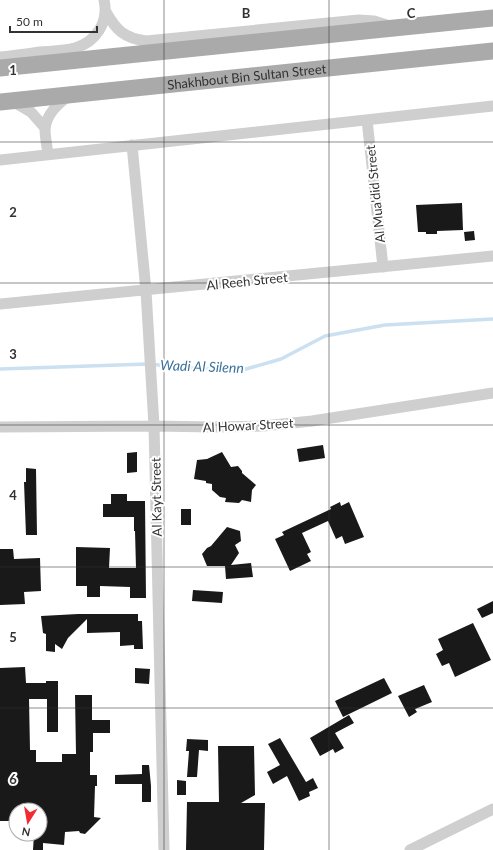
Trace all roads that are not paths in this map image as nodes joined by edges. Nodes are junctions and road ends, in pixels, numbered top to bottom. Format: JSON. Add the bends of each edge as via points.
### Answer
{"nodes":[{"id":1,"x":104,"y":0,"type":"edge"},
{"id":2,"x":106,"y":12,"type":"junction"},
{"id":3,"x":493,"y":18,"type":"edge"},
{"id":4,"x":394,"y":28,"type":"junction"},
{"id":5,"x":493,"y":51,"type":"edge"},
{"id":6,"x":0,"y":57,"type":"edge"},
{"id":7,"x":0,"y":68,"type":"edge"},
{"id":8,"x":71,"y":94,"type":"junction"},
{"id":9,"x":6,"y":101,"type":"edge"},
{"id":10,"x":493,"y":106,"type":"edge"},
{"id":11,"x":367,"y":120,"type":"junction"},
{"id":12,"x":45,"y":128,"type":"junction"},
{"id":13,"x":132,"y":145,"type":"junction"},
{"id":14,"x":48,"y":154,"type":"junction"},
{"id":15,"x":0,"y":160,"type":"edge"},
{"id":16,"x":493,"y":256,"type":"edge"},
{"id":17,"x":383,"y":267,"type":"junction"},
{"id":18,"x":146,"y":291,"type":"junction"},
{"id":19,"x":0,"y":304,"type":"edge"},
{"id":20,"x":493,"y":393,"type":"edge"},
{"id":21,"x":154,"y":426,"type":"junction"},
{"id":22,"x":0,"y":427,"type":"edge"},
{"id":23,"x":493,"y":810,"type":"edge"},
{"id":24,"x":164,"y":850,"type":"edge"},
{"id":25,"x":410,"y":850,"type":"edge"}],
"edges":[{"from":1,"to":2,"type":"street"},
{"from":2,"to":4,"type":"street","via":[[119,31],[136,40],[146,41],[359,20],[374,21]]},
{"from":2,"to":6,"type":"street","via":[[101,28],[83,44],[67,49]]},
{"from":3,"to":4,"type":"main road"},
{"from":4,"to":7,"type":"main road"},
{"from":5,"to":8,"type":"main road","name":"Shakhbout Bin Sultan Street"},
{"from":8,"to":9,"type":"main road","name":"Shakhbout Bin Sultan Street"},
{"from":8,"to":12,"type":"street","via":[[54,108]]},
{"from":9,"to":12,"type":"street","via":[[30,112]]},
{"from":10,"to":11,"type":"street"},
{"from":11,"to":13,"type":"street"},
{"from":11,"to":17,"type":"street","name":"Al Mua'did Street"},
{"from":12,"to":14,"type":"street"},
{"from":13,"to":14,"type":"street"},
{"from":13,"to":18,"type":"street","name":"Al Kayt Street"},
{"from":14,"to":15,"type":"street"},
{"from":16,"to":17,"type":"street","name":"Al Reeh Street"},
{"from":17,"to":18,"type":"street","name":"Al Reeh Street"},
{"from":18,"to":19,"type":"street","name":"Al Reeh Street"},
{"from":18,"to":21,"type":"street","name":"Al Kayt Street"},
{"from":20,"to":21,"type":"street","name":"Al Howar Street","via":[[312,421],[263,426]]},
{"from":21,"to":22,"type":"street","name":"Al Howar Street"},
{"from":21,"to":24,"type":"street","name":"Al Kayt Street"},
{"from":23,"to":25,"type":"street"}]}
